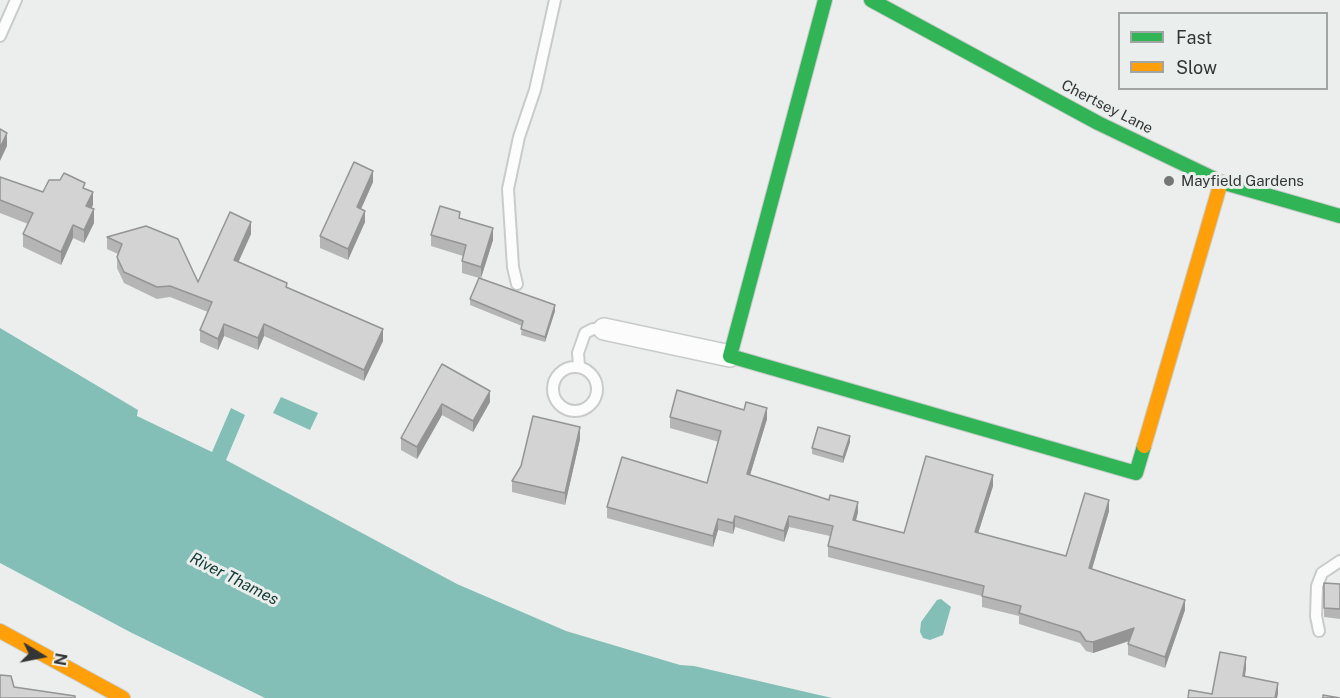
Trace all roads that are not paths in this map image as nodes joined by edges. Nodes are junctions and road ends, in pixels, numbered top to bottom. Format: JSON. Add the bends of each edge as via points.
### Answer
{"nodes":[{"id":1,"x":16,"y":0,"type":"edge"},
{"id":2,"x":555,"y":0,"type":"edge"},
{"id":3,"x":825,"y":0,"type":"edge"},
{"id":4,"x":871,"y":0,"type":"edge"},
{"id":5,"x":0,"y":36,"type":"edge"},
{"id":6,"x":1221,"y":182,"type":"junction"},
{"id":7,"x":1340,"y":216,"type":"edge"},
{"id":8,"x":517,"y":284,"type":"dead end"},
{"id":9,"x":604,"y":329,"type":"joint"},
{"id":10,"x":730,"y":356,"type":"junction"},
{"id":11,"x":579,"y":366,"type":"junction"},
{"id":12,"x":1340,"y":561,"type":"edge"},
{"id":13,"x":0,"y":631,"type":"edge"},
{"id":14,"x":1319,"y":631,"type":"dead end"},
{"id":15,"x":123,"y":698,"type":"edge"}],
"edges":[{"from":1,"to":5,"type":"lane"},
{"from":2,"to":8,"type":"lane","via":[[508,189]]},
{"from":3,"to":10,"type":"street"},
{"from":4,"to":6,"type":"street","name":"Chertsey Lane","via":[[1098,123]]},
{"from":6,"to":7,"type":"street","name":"Chertsey Lane"},
{"from":6,"to":10,"type":"street","via":[[1136,472]]},
{"from":9,"to":10,"type":"street"},
{"from":9,"to":11,"type":"lane","via":[[593,329],[580,339]]},
{"from":11,"to":11,"type":"lane","via":[[595,378],[596,398],[586,409],[570,411],[554,396],[554,381],[564,369]]},
{"from":12,"to":14,"type":"lane","via":[[1323,573],[1317,586]]},
{"from":13,"to":15,"type":"street"}]}
